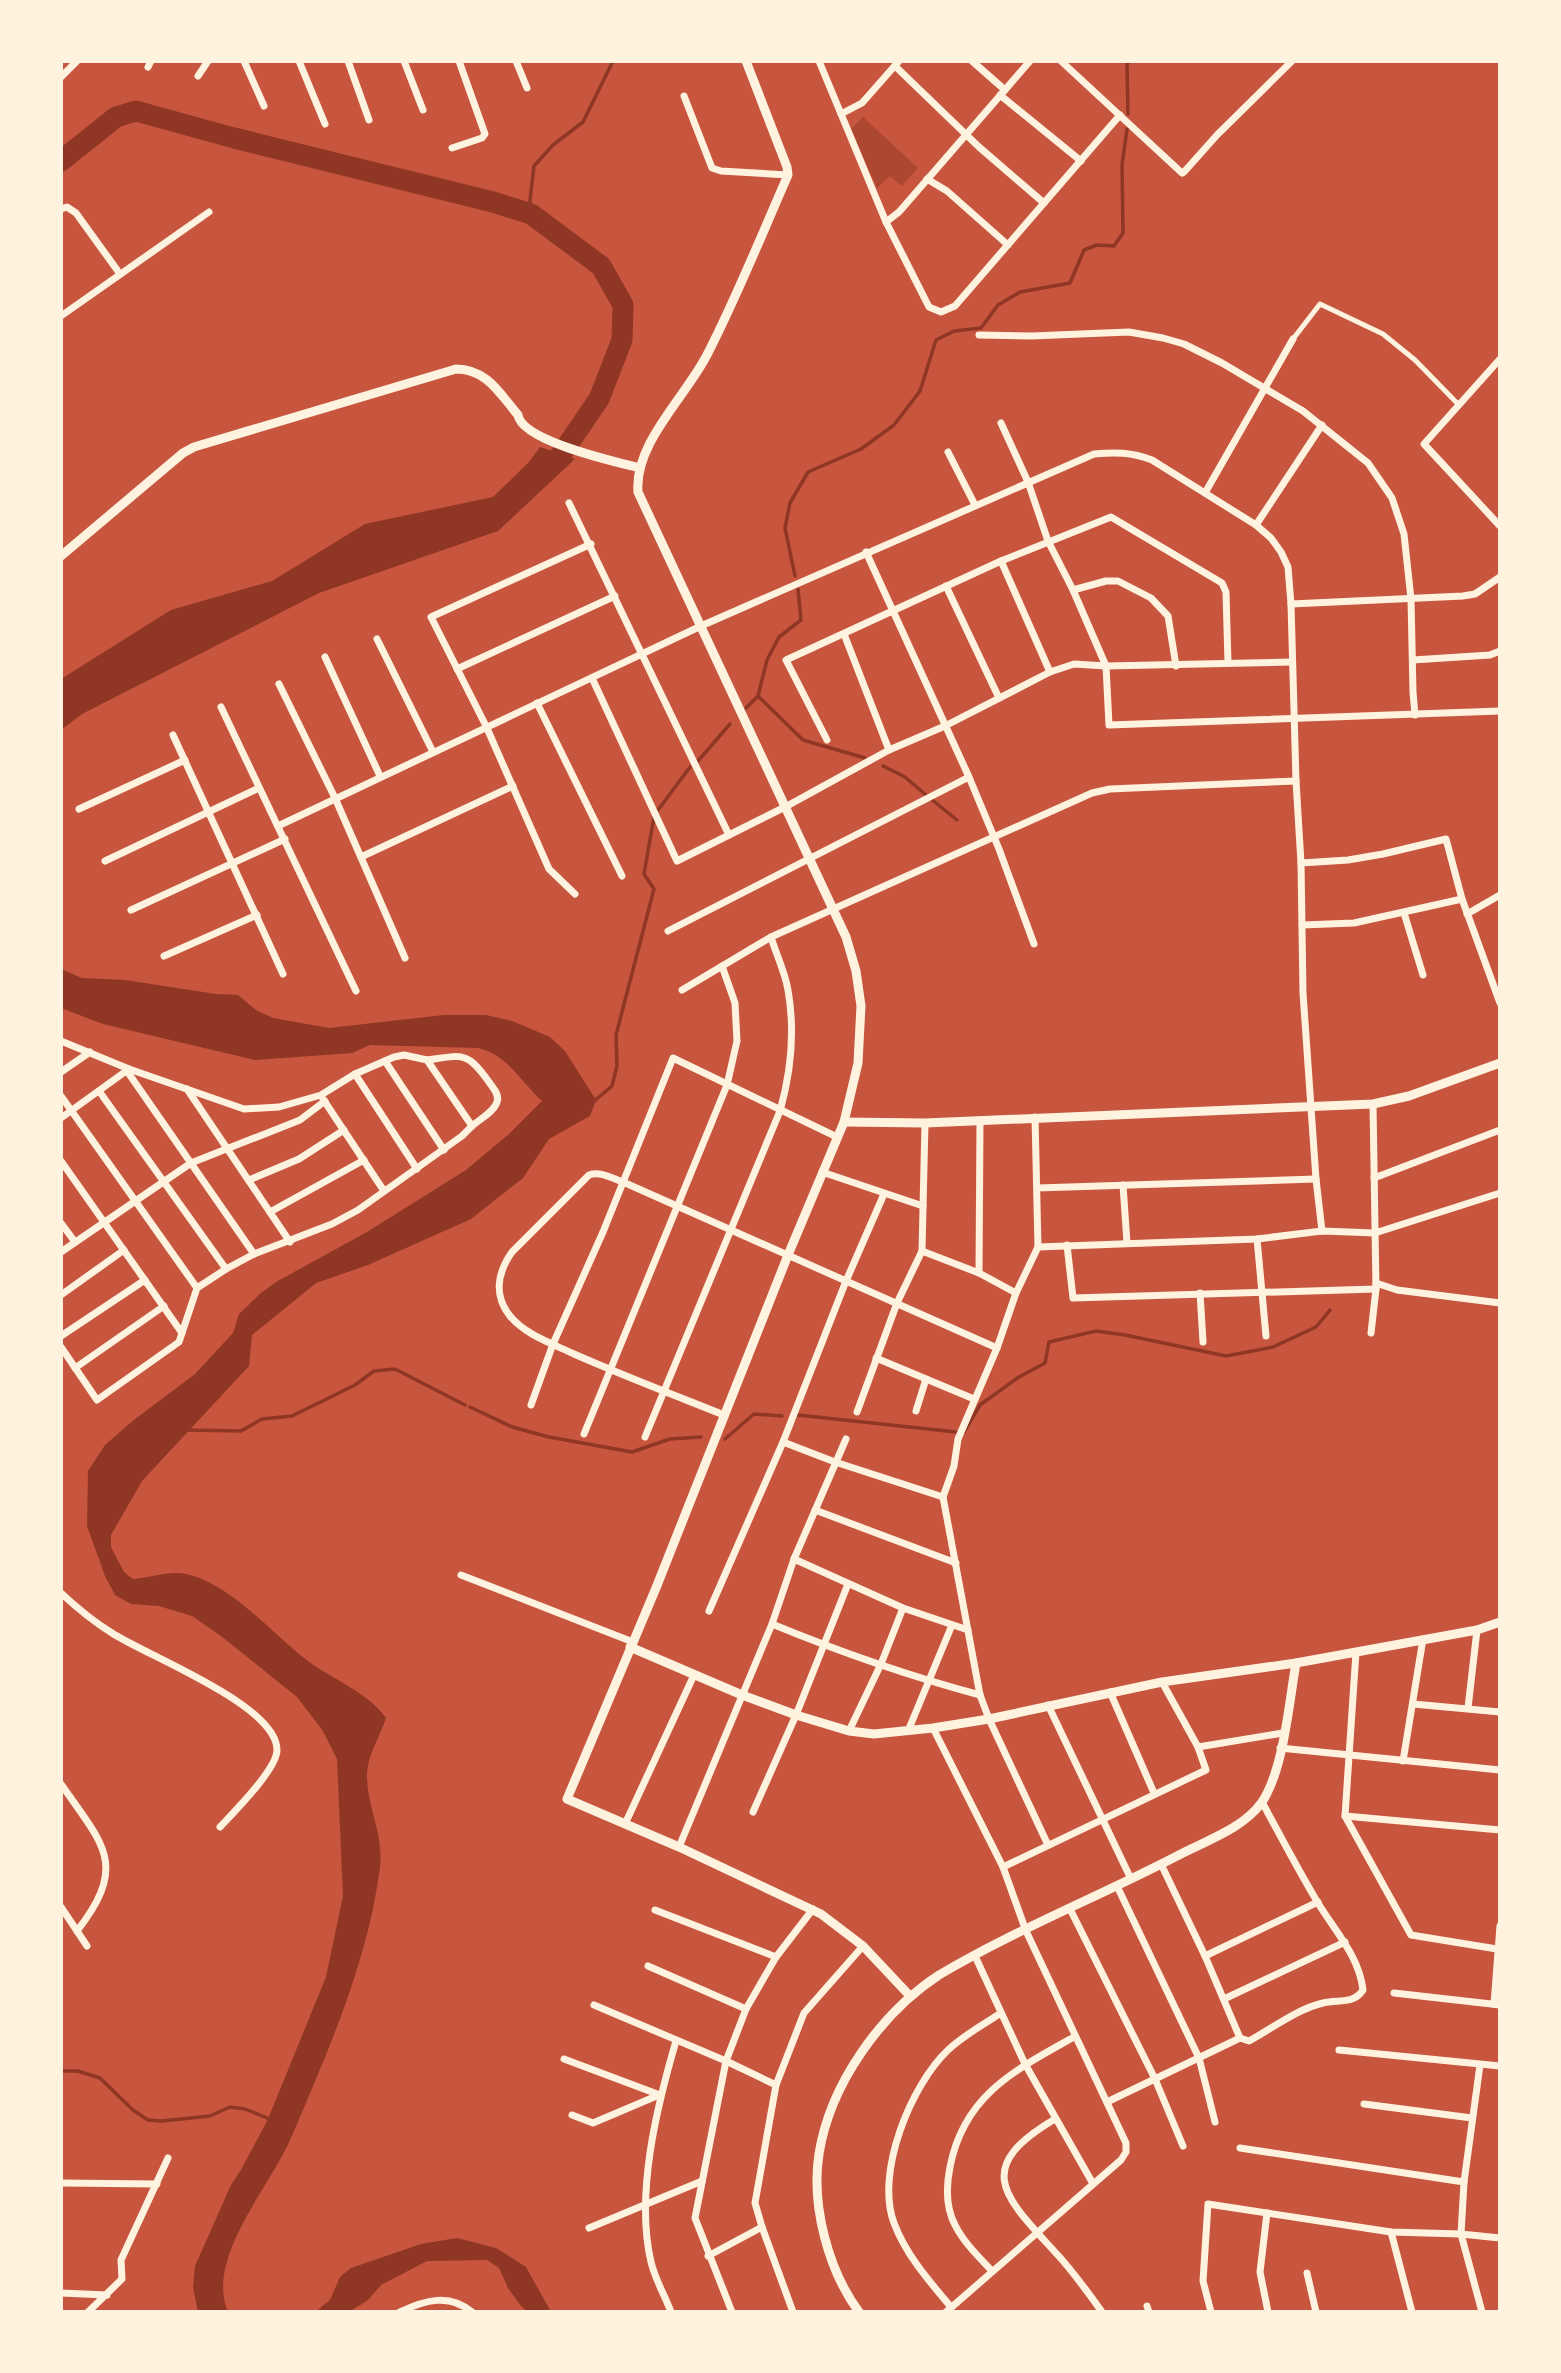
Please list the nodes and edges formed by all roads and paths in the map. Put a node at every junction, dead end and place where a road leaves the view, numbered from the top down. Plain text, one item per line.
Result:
1 (77, 61) edge
2 (208, 61) edge
3 (244, 61) edge
4 (299, 61) edge
5 (348, 61) edge
6 (404, 61) edge
7 (459, 61) edge
8 (516, 61) edge
9 (746, 61) edge
10 (819, 61) edge
11 (972, 61) edge
12 (1030, 61) edge
13 (1061, 61) edge
14 (1292, 61) edge
15 (897, 64) edge
16 (62, 75) edge
17 (198, 76) dead end
18 (527, 88) dead end
19 (1003, 92) junction
20 (684, 96) dead end
21 (264, 106) dead end
22 (423, 110) dead end
23 (841, 114) junction
24 (1120, 115) junction
25 (369, 120) dead end
26 (325, 124) dead end
27 (967, 134) junction
28 (452, 148) dead end
29 (1081, 160) junction
30 (788, 175) junction
31 (927, 179) junction
32 (1044, 203) junction
33 (61, 209) edge
34 (209, 212) dead end
35 (886, 222) junction
36 (1008, 245) junction
37 (120, 274) junction
38 (61, 316) edge
39 (979, 335) dead end
40 (1293, 339) joint
41 (1500, 359) edge
42 (1264, 388) junction
43 (1458, 404) junction
44 (1001, 424) dead end
45 (1322, 425) junction
46 (948, 452) dead end
47 (640, 468) junction
48 (1027, 482) junction
49 (1205, 494) junction
50 (569, 503) dead end
51 (975, 505) junction
52 (1256, 525) junction
53 (1500, 526) edge
54 (1048, 541) junction
55 (591, 544) junction
56 (866, 552) junction
57 (61, 556) edge
58 (1001, 561) junction
59 (1500, 577) edge
60 (946, 586) junction
61 (1073, 590) junction
62 (615, 596) junction
63 (1411, 599) junction
64 (1291, 604) junction
65 (892, 610) junction
66 (701, 626) junction
67 (844, 634) junction
68 (377, 639) dead end
69 (1500, 651) edge
70 (644, 653) junction
71 (324, 657) dead end
72 (1413, 660) junction
73 (1292, 662) junction
74 (1228, 663) junction
75 (1106, 666) junction
76 (1176, 666) junction
77 (457, 669) junction
78 (1050, 672) junction
79 (592, 678) junction
80 (279, 684) dead end
81 (999, 698) junction
82 (537, 703) junction
83 (221, 707) dead end
84 (1500, 711) edge
85 (1415, 715) junction
86 (1294, 720) junction
87 (486, 726) junction
88 (945, 726) junction
89 (173, 735) dead end
90 (827, 740) dead end
91 (889, 750) junction
92 (433, 752) junction
93 (185, 760) junction
94 (380, 776) junction
95 (969, 778) junction
96 (1296, 782) junction
97 (513, 786) junction
98 (259, 789) junction
99 (335, 798) junction
100 (786, 806) junction
101 (79, 808) dead end
102 (209, 812) junction
103 (278, 826) junction
104 (729, 835) junction
105 (994, 835) junction
106 (285, 839) junction
107 (361, 857) junction
108 (810, 857) junction
109 (106, 861) dead end
110 (1301, 863) junction
111 (233, 864) junction
112 (622, 876) dead end
113 (575, 894) dead end
114 (1500, 895) edge
115 (1462, 899) junction
116 (834, 907) junction
117 (131, 910) dead end
118 (1404, 913) junction
119 (1467, 914) junction
120 (257, 915) junction
121 (1302, 925) junction
122 (668, 932) dead end
123 (771, 937) junction
124 (1034, 944) dead end
125 (164, 956) dead end
126 (405, 958) dead end
127 (722, 966) junction
128 (283, 974) dead end
129 (1423, 975) dead end
130 (682, 990) dead end
131 (356, 991) dead end
132 (1500, 1003) edge
133 (61, 1041) edge
134 (90, 1052) junction
135 (427, 1060) junction
136 (385, 1061) junction
137 (1500, 1063) edge
138 (128, 1070) junction
139 (61, 1072) edge
140 (355, 1074) junction
141 (727, 1085) junction
142 (187, 1089) junction
143 (99, 1091) junction
144 (61, 1096) edge
145 (323, 1098) junction
146 (1373, 1104) junction
147 (1312, 1108) junction
148 (72, 1111) junction
149 (780, 1111) junction
150 (1035, 1117) junction
151 (61, 1118) edge
152 (980, 1120) junction
153 (844, 1122) junction
154 (925, 1123) junction
155 (472, 1126) junction
156 (344, 1130) junction
157 (1500, 1130) edge
158 (837, 1137) junction
159 (226, 1148) junction
160 (444, 1150) junction
161 (364, 1160) junction
162 (61, 1161) edge
163 (191, 1163) junction
164 (417, 1168) junction
165 (822, 1172) junction
166 (1374, 1178) junction
167 (1316, 1179) junction
168 (163, 1180) junction
169 (249, 1180) junction
170 (623, 1182) junction
171 (1123, 1185) junction
172 (1037, 1188) junction
173 (384, 1191) junction
174 (884, 1194) junction
175 (1500, 1194) edge
176 (135, 1200) junction
177 (677, 1206) junction
178 (923, 1206) junction
179 (270, 1212) junction
180 (104, 1222) junction
181 (61, 1223) edge
182 (730, 1229) junction
183 (1322, 1231) junction
184 (1375, 1233) junction
185 (1256, 1239) junction
186 (290, 1241) junction
187 (75, 1242) junction
188 (1127, 1243) junction
189 (1067, 1245) junction
190 (1038, 1247) junction
191 (124, 1251) junction
192 (922, 1251) junction
193 (61, 1252) edge
194 (254, 1254) junction
195 (788, 1255) junction
196 (226, 1269) junction
197 (979, 1273) junction
198 (145, 1280) junction
199 (846, 1281) junction
200 (1376, 1286) junction
201 (197, 1288) junction
202 (1260, 1291) junction
203 (1016, 1293) junction
204 (1200, 1293) junction
205 (61, 1295) edge
206 (1500, 1303) edge
207 (897, 1304) junction
208 (164, 1306) junction
209 (182, 1333) junction
210 (1371, 1333) dead end
211 (61, 1336) edge
212 (1266, 1336) dead end
213 (1202, 1342) dead end
214 (553, 1345) junction
215 (61, 1347) edge
216 (997, 1348) junction
217 (876, 1358) junction
218 (75, 1368) junction
219 (609, 1369) junction
220 (926, 1379) junction
221 (662, 1390) junction
222 (974, 1399) junction
223 (531, 1405) dead end
224 (916, 1411) dead end
225 (857, 1412) dead end
226 (724, 1415) junction
227 (584, 1434) dead end
228 (645, 1437) dead end
229 (846, 1439) dead end
230 (783, 1442) junction
231 (835, 1462) junction
232 (943, 1497) junction
233 (815, 1510) junction
234 (794, 1559) junction
235 (956, 1563) junction
236 (461, 1575) dead end
237 (848, 1584) junction
238 (61, 1593) edge
239 (903, 1608) junction
240 (709, 1611) dead end
241 (1500, 1622) edge
242 (772, 1624) junction
243 (952, 1625) junction
244 (968, 1630) junction
245 (1478, 1630) junction
246 (1423, 1639) junction
247 (632, 1644) junction
248 (823, 1646) junction
249 (1356, 1652) junction
250 (1296, 1663) junction
251 (881, 1664) junction
252 (694, 1675) junction
253 (928, 1681) junction
254 (1162, 1682) junction
255 (1111, 1692) junction
256 (742, 1695) junction
257 (980, 1695) junction
258 (1413, 1704) junction
259 (1048, 1705) junction
260 (1468, 1708) junction
261 (1500, 1712) edge
262 (796, 1715) junction
263 (989, 1719) junction
264 (933, 1728) junction
265 (849, 1731) junction
266 (908, 1731) junction
267 (1283, 1733) junction
268 (1198, 1747) junction
269 (1280, 1748) junction
270 (1349, 1754) junction
271 (1403, 1761) junction
272 (1500, 1770) edge
273 (61, 1784) edge
274 (1154, 1793) junction
275 (1262, 1802) junction
276 (753, 1812) dead end
277 (1345, 1816) junction
278 (1104, 1818) junction
279 (625, 1824) junction
280 (220, 1827) dead end
281 (1500, 1830) edge
282 (1048, 1845) junction
283 (679, 1847) junction
284 (1161, 1864) junction
285 (1003, 1867) junction
286 (1131, 1879) junction
287 (1117, 1886) junction
288 (1318, 1902) junction
289 (61, 1907) edge
290 (813, 1909) junction
291 (1070, 1909) junction
292 (654, 1910) dead end
293 (1500, 1926) edge
294 (77, 1931) junction
295 (1026, 1931) junction
296 (1345, 1942) junction
297 (87, 1945) dead end
298 (863, 1946) junction
299 (1497, 1949) junction
300 (975, 1956) junction
301 (1205, 1956) junction
302 (776, 1957) junction
303 (648, 1966) dead end
304 (1394, 1993) dead end
305 (910, 1996) junction
306 (1224, 1999) junction
307 (1497, 2005) edge
308 (594, 2006) dead end
309 (746, 2009) junction
310 (1001, 2013) junction
311 (1074, 2037) junction
312 (1240, 2038) junction
313 (676, 2041) junction
314 (1339, 2050) dead end
315 (1199, 2058) junction
316 (564, 2059) dead end
317 (726, 2061) junction
318 (1025, 2064) junction
319 (1479, 2065) junction
320 (1500, 2066) edge
321 (1155, 2080) junction
322 (776, 2085) junction
323 (660, 2095) junction
324 (1107, 2102) junction
325 (1363, 2104) dead end
326 (572, 2115) dead end
327 (1472, 2118) junction
328 (1055, 2119) junction
329 (1215, 2122) dead end
330 (1184, 2147) dead end
331 (1240, 2148) dead end
332 (168, 2158) dead end
333 (702, 2181) junction
334 (1092, 2182) junction
335 (1464, 2182) junction
336 (61, 2183) edge
337 (157, 2184) junction
338 (644, 2205) junction
339 (1267, 2213) junction
340 (762, 2227) junction
341 (589, 2228) dead end
342 (1037, 2232) junction
343 (1391, 2232) junction
344 (1461, 2234) junction
345 (1500, 2238) edge
346 (708, 2256) junction
347 (992, 2271) junction
348 (1307, 2273) dead end
349 (61, 2293) edge
350 (107, 2295) junction
351 (948, 2310) edge
352 (88, 2312) edge
353 (400, 2312) edge
354 (472, 2312) edge
355 (671, 2312) edge
356 (732, 2312) edge
357 (793, 2312) edge
358 (859, 2312) edge
359 (1102, 2312) edge
360 (1211, 2312) edge
361 (1268, 2312) edge
362 (1316, 2312) edge
363 (1412, 2312) edge
364 (1482, 2312) edge

1 - 16 street
2 - 17 street
3 - 21 street
4 - 26 street
5 - 25 street
6 - 22 street
7 - 28 street
8 - 18 street
9 - 30 street
10 - 23 street
11 - 19 street
12 - 19 street
13 - 24 street
14 - 24 street
15 - 23 street
15 - 27 street
19 - 27 street
19 - 29 street
20 - 30 street
23 - 35 street
24 - 29 street
27 - 31 street
27 - 32 street
29 - 32 street
30 - 47 street
31 - 35 street
31 - 36 street
32 - 36 street
33 - 37 street
34 - 37 street
35 - 36 street
37 - 38 street
39 - 42 street
40 - 42 street
40 - 43 street
41 - 43 street
42 - 45 street
42 - 49 street
43 - 53 street
44 - 48 street
45 - 52 street
45 - 63 street
46 - 51 street
47 - 57 street
47 - 66 street
48 - 49 street
48 - 51 street
48 - 54 street
49 - 52 street
50 - 55 street
51 - 56 street
52 - 64 street
54 - 58 street
54 - 61 street
54 - 74 street
55 - 62 street
55 - 77 street
56 - 65 street
56 - 66 street
58 - 60 street
58 - 78 street
59 - 63 street
60 - 65 street
60 - 81 street
61 - 75 street
61 - 76 street
62 - 70 street
62 - 77 street
63 - 64 street
63 - 72 street
64 - 73 street
65 - 67 street
65 - 88 street
66 - 70 street
66 - 100 street
67 - 90 street
67 - 91 street
68 - 92 street
69 - 72 street
70 - 79 street
70 - 104 street
71 - 94 street
72 - 85 street
73 - 74 street
73 - 86 street
74 - 76 street
75 - 76 street
75 - 78 street
75 - 86 street
77 - 87 street
78 - 81 street
79 - 82 street
79 - 104 street
80 - 99 street
81 - 88 street
82 - 87 street
82 - 112 street
83 - 98 street
84 - 85 street
85 - 86 street
86 - 96 street
87 - 92 street
87 - 97 street
88 - 91 street
88 - 95 street
89 - 93 street
91 - 100 street
92 - 94 street
93 - 101 street
93 - 102 street
94 - 99 street
95 - 105 street
95 - 108 street
96 - 105 street
96 - 110 street
97 - 107 street
97 - 113 street
98 - 102 street
98 - 103 street
99 - 103 street
99 - 107 street
100 - 104 street
100 - 108 street
102 - 109 street
102 - 111 street
103 - 106 street
105 - 116 street
105 - 124 street
106 - 111 street
106 - 131 street
107 - 126 street
108 - 116 street
108 - 122 street
110 - 115 street
110 - 121 street
111 - 117 street
111 - 120 street
114 - 119 street
115 - 118 street
115 - 119 street
116 - 123 street
116 - 153 street
118 - 121 street
118 - 129 street
119 - 132 street
120 - 125 street
120 - 128 street
121 - 147 street
123 - 127 street
123 - 149 street
127 - 130 street
127 - 141 street
133 - 134 street
134 - 138 street
134 - 139 street
135 - 136 street
135 - 155 street
135 - 155 street
136 - 140 street
136 - 160 street
137 - 146 street
138 - 142 street
138 - 143 street
138 - 163 street
140 - 145 street
140 - 164 street
141 - 149 street
141 - 170 street
141 - 177 street
142 - 145 street
142 - 159 street
143 - 148 street
143 - 168 street
144 - 148 street
145 - 156 street
145 - 159 street
146 - 147 street
146 - 166 street
147 - 150 street
147 - 167 street
148 - 151 street
148 - 176 street
149 - 158 street
149 - 182 street
150 - 152 street
150 - 172 street
152 - 154 street
152 - 197 street
153 - 154 street
153 - 158 street
154 - 178 street
155 - 160 street
156 - 161 street
156 - 169 street
157 - 166 street
158 - 165 street
159 - 163 street
159 - 169 street
160 - 164 street
161 - 173 street
161 - 179 street
162 - 180 street
163 - 168 street
163 - 194 street
164 - 173 street
165 - 174 street
165 - 195 street
166 - 184 street
167 - 171 street
167 - 183 street
168 - 176 street
168 - 196 street
169 - 179 street
170 - 177 street
170 - 214 street
170 - 214 street
171 - 172 street
171 - 188 street
172 - 190 street
173 - 186 street
174 - 178 street
174 - 199 street
175 - 184 street
176 - 180 street
176 - 201 street
177 - 182 street
177 - 219 street
178 - 192 street
179 - 186 street
180 - 187 street
180 - 191 street
181 - 187 street
182 - 195 street
182 - 221 street
183 - 184 street
183 - 185 street
184 - 200 street
185 - 188 street
185 - 202 street
186 - 194 street
187 - 193 street
188 - 189 street
189 - 190 street
189 - 204 street
190 - 203 street
191 - 198 street
191 - 205 street
192 - 197 street
192 - 207 street
194 - 196 street
195 - 199 street
195 - 226 street
196 - 201 street
197 - 203 street
198 - 208 street
198 - 211 street
199 - 207 street
199 - 230 street
200 - 202 street
200 - 206 street
200 - 210 street
201 - 209 street
202 - 204 street
202 - 212 street
203 - 216 street
204 - 213 street
207 - 216 street
207 - 217 street
208 - 209 street
208 - 218 street
209 - 218 street
214 - 219 street
214 - 223 street
215 - 218 street
216 - 222 street
217 - 220 street
217 - 225 street
219 - 221 street
219 - 227 street
220 - 222 street
220 - 224 street
221 - 226 street
221 - 228 street
222 - 232 street
226 - 247 street
229 - 231 street
230 - 231 street
230 - 240 street
231 - 232 street
231 - 233 street
232 - 235 street
233 - 234 street
233 - 235 street
234 - 237 street
234 - 242 street
235 - 244 street
236 - 247 street
237 - 239 street
237 - 248 street
238 - 280 street
239 - 243 street
239 - 251 street
241 - 245 street
242 - 248 street
242 - 256 street
243 - 244 street
243 - 253 street
244 - 257 street
245 - 246 street
245 - 260 street
246 - 249 street
246 - 258 street
247 - 252 street
247 - 279 street
248 - 251 street
248 - 262 street
249 - 250 street
249 - 270 street
250 - 254 street
250 - 267 street
251 - 253 street
251 - 265 street
252 - 256 street
252 - 279 street
253 - 257 street
253 - 266 street
254 - 255 street
254 - 268 street
255 - 259 street
255 - 274 street
256 - 262 street
256 - 283 street
257 - 263 street
258 - 260 street
258 - 271 street
259 - 263 street
259 - 278 street
260 - 261 street
262 - 265 street
262 - 276 street
263 - 264 street
263 - 282 street
264 - 266 street
264 - 285 street
265 - 266 street
267 - 268 street
267 - 269 street
268 - 274 street
269 - 270 street
269 - 275 street
270 - 271 street
270 - 277 street
271 - 272 street
273 - 294 street
274 - 278 street
275 - 284 street
275 - 288 street
277 - 281 street
277 - 299 street
278 - 282 street
278 - 286 street
279 - 283 street
282 - 285 street
283 - 290 street
284 - 286 street
284 - 301 street
285 - 295 street
286 - 287 street
287 - 291 street
287 - 315 street
288 - 296 street
288 - 301 street
289 - 294 street
290 - 298 street
290 - 302 street
291 - 295 street
291 - 321 street
292 - 302 street
293 - 299 street
294 - 297 street
295 - 300 street
295 - 311 street
296 - 306 street
296 - 312 street
298 - 305 street
298 - 322 street
299 - 307 street
300 - 305 street
300 - 310 street
301 - 306 street
302 - 309 street
303 - 309 street
304 - 307 street
305 - 358 street
306 - 312 street
308 - 313 street
309 - 317 street
310 - 318 street
310 - 351 street
311 - 318 street
311 - 324 street
312 - 315 street
313 - 317 street
313 - 323 street
314 - 319 street
315 - 321 street
315 - 329 street
316 - 323 street
317 - 322 street
317 - 333 street
318 - 328 street
318 - 347 street
319 - 320 street
319 - 327 street
321 - 324 street
321 - 330 street
322 - 340 street
323 - 326 street
323 - 338 street
324 - 334 street
325 - 327 street
327 - 335 street
328 - 334 street
328 - 342 street
331 - 335 street
332 - 337 street
333 - 338 street
333 - 346 street
334 - 342 street
335 - 344 street
336 - 337 street
337 - 350 street
338 - 341 street
338 - 355 street
339 - 343 street
339 - 360 street
339 - 361 street
340 - 346 street
340 - 357 street
342 - 347 street
342 - 359 street
343 - 344 street
343 - 363 street
344 - 345 street
344 - 364 street
346 - 356 street
347 - 351 street
348 - 362 street
349 - 350 street
350 - 352 street
353 - 354 street

